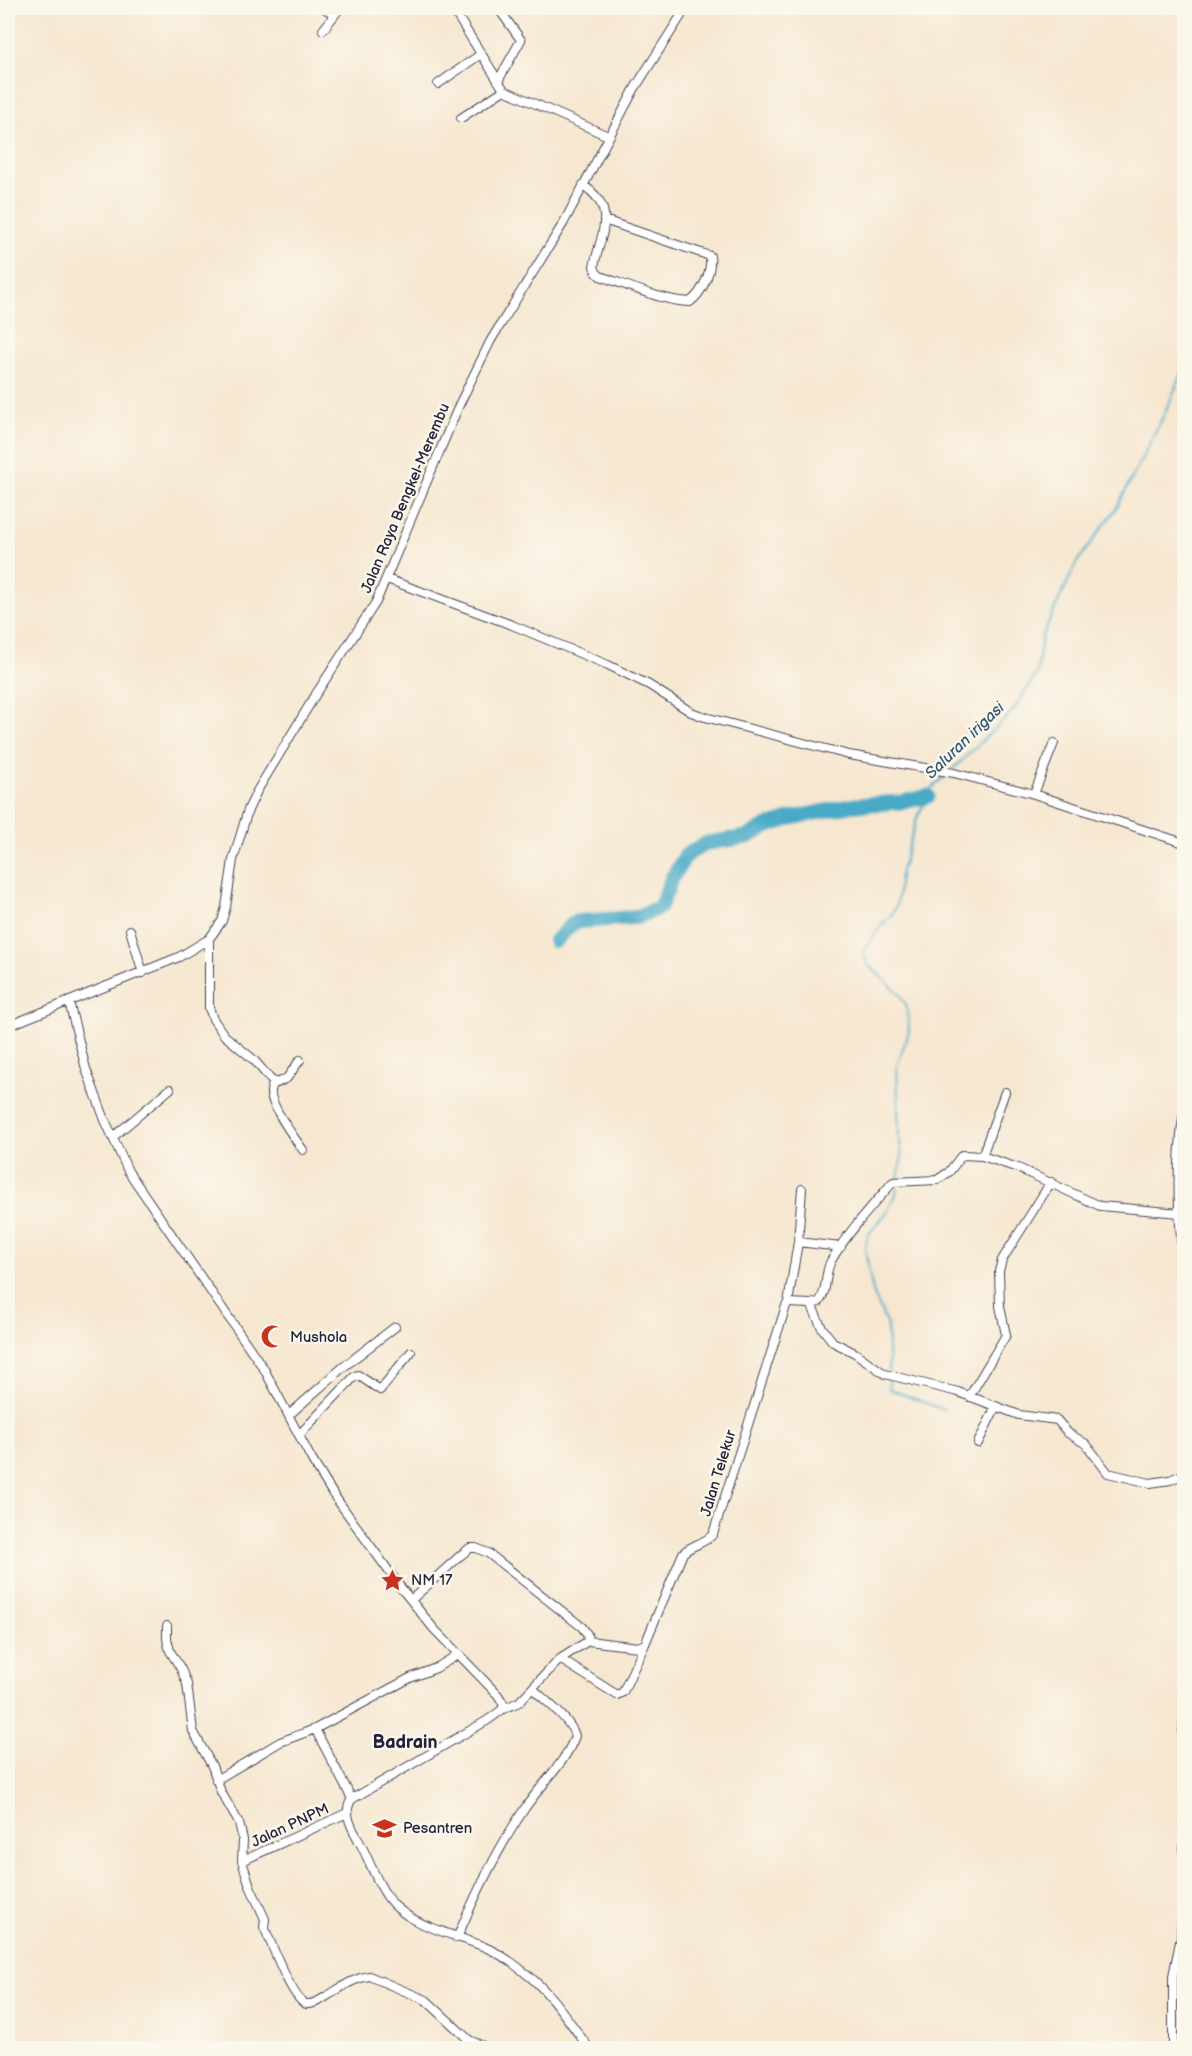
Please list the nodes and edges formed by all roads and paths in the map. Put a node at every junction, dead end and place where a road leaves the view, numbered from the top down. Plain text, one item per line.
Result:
1 (324, 8) edge
2 (465, 8) edge
3 (498, 8) edge
4 (686, 8) edge
5 (337, 11) edge
6 (323, 30) dead end
7 (482, 54) junction
8 (498, 81) junction
9 (438, 84) dead end
10 (504, 90) junction
11 (461, 118) dead end
12 (608, 136) junction
13 (583, 185) junction
14 (604, 220) junction
15 (387, 579) junction
16 (1054, 743) dead end
17 (1034, 794) junction
18 (1185, 843) edge
19 (130, 930) dead end
20 (209, 939) junction
21 (143, 972) junction
22 (69, 1002) junction
23 (8, 1026) edge
24 (300, 1060) dead end
25 (274, 1082) junction
26 (170, 1089) dead end
27 (1005, 1092) dead end
28 (1185, 1111) edge
29 (113, 1137) junction
30 (303, 1150) dead end
31 (982, 1156) junction
32 (1051, 1182) junction
33 (802, 1189) dead end
34 (1180, 1213) junction
35 (798, 1242) junction
36 (841, 1247) junction
37 (1185, 1264) edge
38 (788, 1304) junction
39 (811, 1304) junction
40 (395, 1327) dead end
41 (411, 1352) dead end
42 (969, 1397) junction
43 (996, 1406) junction
44 (289, 1415) junction
45 (299, 1435) junction
46 (978, 1443) dead end
47 (1185, 1474) edge
48 (411, 1600) junction
49 (167, 1626) dead end
50 (588, 1641) junction
51 (645, 1644) junction
52 (459, 1654) junction
53 (560, 1659) junction
54 (533, 1689) junction
55 (503, 1709) junction
56 (1185, 1718) edge
57 (315, 1729) junction
58 (1185, 1778) edge
59 (216, 1780) junction
60 (352, 1799) junction
61 (347, 1813) junction
62 (1185, 1826) edge
63 (242, 1861) junction
64 (1185, 1864) edge
65 (1185, 1880) edge
66 (457, 1938) junction
67 (488, 2049) edge
68 (589, 2049) edge
69 (1173, 2049) edge

1 - 5 street
2 - 7 street
3 - 8 street
4 - 12 street, Jalan Raya Bengkel-Merembu
5 - 6 street
7 - 8 street
7 - 9 street
8 - 10 street
10 - 11 street
10 - 12 street
12 - 13 street, Jalan Raya Bengkel-Merembu
13 - 14 street
13 - 15 street, Jalan Raya Bengkel-Merembu
14 - 14 street
15 - 17 street
15 - 20 street, Jalan Raya Bengkel-Merembu
16 - 17 street
17 - 18 street
19 - 21 street
20 - 21 street, Jalan Raya Bengkel-Merembu
20 - 25 street
21 - 22 street, Jalan Raya Bengkel-Merembu
22 - 23 street, Jalan Raya Bengkel-Merembu
22 - 29 street
24 - 25 street
25 - 30 street
26 - 29 street
27 - 31 street
28 - 34 street
29 - 44 street
31 - 32 street
31 - 36 street
32 - 34 street
32 - 42 street
33 - 35 street, Jalan Telekur
34 - 37 street
35 - 36 street
35 - 38 street, Jalan Telekur
36 - 39 street
38 - 39 street
38 - 51 street, Jalan Telekur
39 - 42 street
40 - 44 street
41 - 45 street
42 - 43 street
43 - 46 street
43 - 47 street
44 - 45 street
45 - 48 street
48 - 50 street
48 - 52 street
49 - 59 street
50 - 51 street
50 - 53 street
51 - 53 street, Jalan Telekur
52 - 55 street
52 - 57 street
53 - 54 street
54 - 55 street
54 - 66 street
55 - 60 street
56 - 58 street
57 - 59 street
57 - 60 street
59 - 63 street
60 - 61 street
61 - 63 street, Jalan PNPM
61 - 66 street
62 - 64 street
63 - 67 street, Jalan PNPM
65 - 69 street
66 - 68 street

